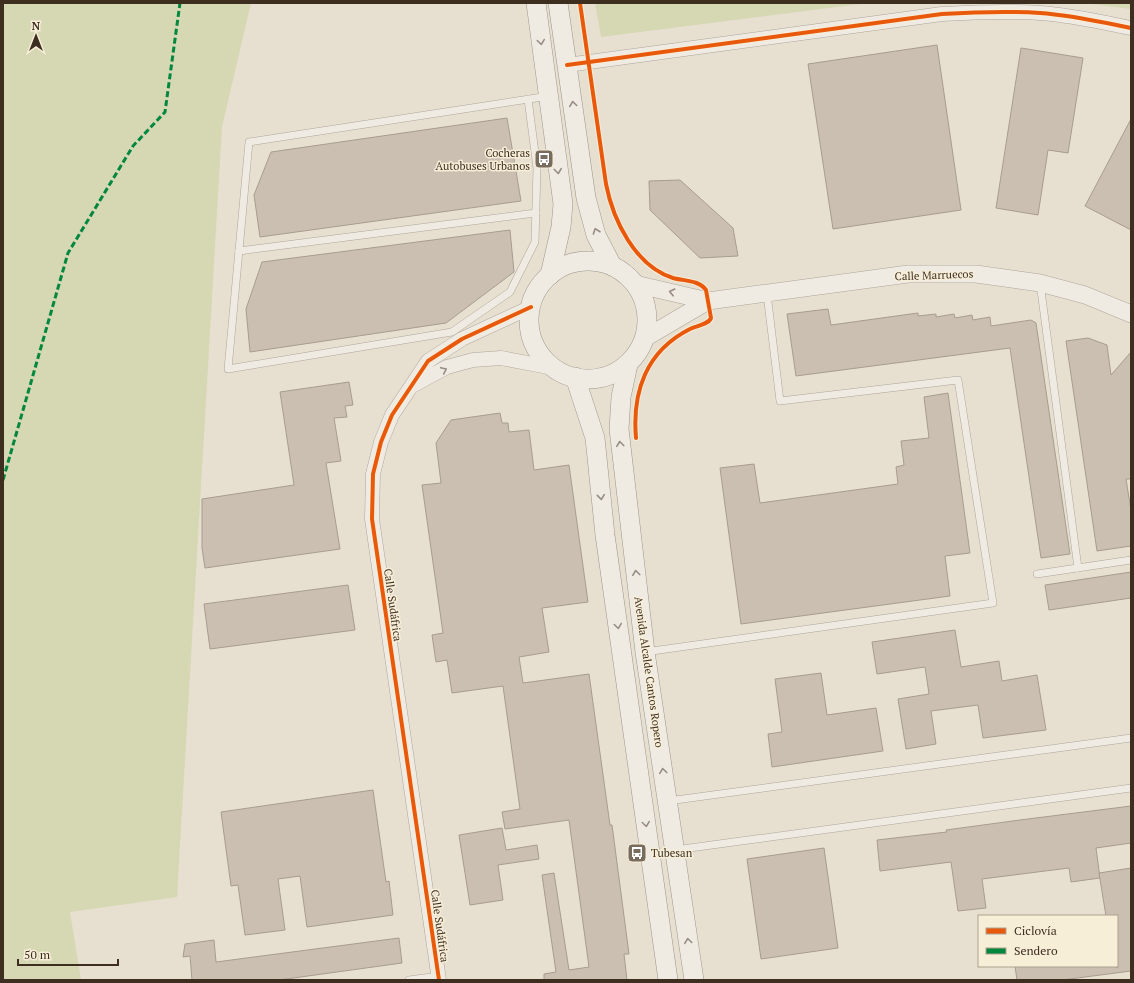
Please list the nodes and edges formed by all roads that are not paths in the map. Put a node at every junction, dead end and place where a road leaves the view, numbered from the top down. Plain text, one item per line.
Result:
1 (536, 3) edge
2 (558, 3) edge
3 (1131, 28) edge
4 (567, 65) junction
5 (549, 96) junction
6 (528, 99) junction
7 (536, 213) junction
8 (239, 251) junction
9 (612, 266) junction
10 (550, 275) junction
11 (1040, 282) junction
12 (635, 284) junction
13 (767, 293) junction
14 (708, 301) junction
15 (531, 306) junction
16 (1131, 314) edge
17 (645, 338) junction
18 (628, 364) junction
19 (554, 368) junction
20 (575, 378) junction
21 (410, 388) junction
22 (1131, 560) edge
23 (1078, 568) junction
24 (1037, 574) dead end
25 (645, 652) junction
26 (1131, 738) edge
27 (1131, 788) edge
28 (667, 801) junction
29 (675, 850) junction
30 (439, 978) edge
31 (409, 980) edge
32 (668, 980) edge
33 (694, 980) edge

1 -> 5 main road
2 - 4 main road
3 - 4 street
9 -> 4 main road
5 - 6 lane
5 -> 10 main road
6 - 7 lane
6 - 8 lane
7 - 8 lane
7 - 8 lane
9 - 10 main road
9 - 12 main road
10 - 15 main road
11 - 13 street, Calle Marruecos
11 - 16 street, Calle Marruecos
11 - 23 lane
14 -> 12 street, Calle Marruecos
12 - 17 main road
13 - 14 street, Calle Marruecos
13 - 25 lane
14 - 17 street, Calle Marruecos
15 - 19 main road
15 - 21 street, Calle Sudáfrica
17 - 18 main road
18 - 20 main road
25 -> 18 main road, Avenida Alcalde Cantos Ropero
19 - 20 main road
21 -> 19 street, Calle Sudáfrica
20 -> 32 main road
21 - 30 street, Calle Sudáfrica
22 - 23 lane
23 - 24 lane
28 -> 25 main road, Avenida Alcalde Cantos Ropero
26 - 28 lane
27 - 29 lane
28 - 29 main road, Avenida Alcalde Cantos Ropero
33 -> 29 main road, Avenida Alcalde Cantos Ropero
30 - 31 lane

